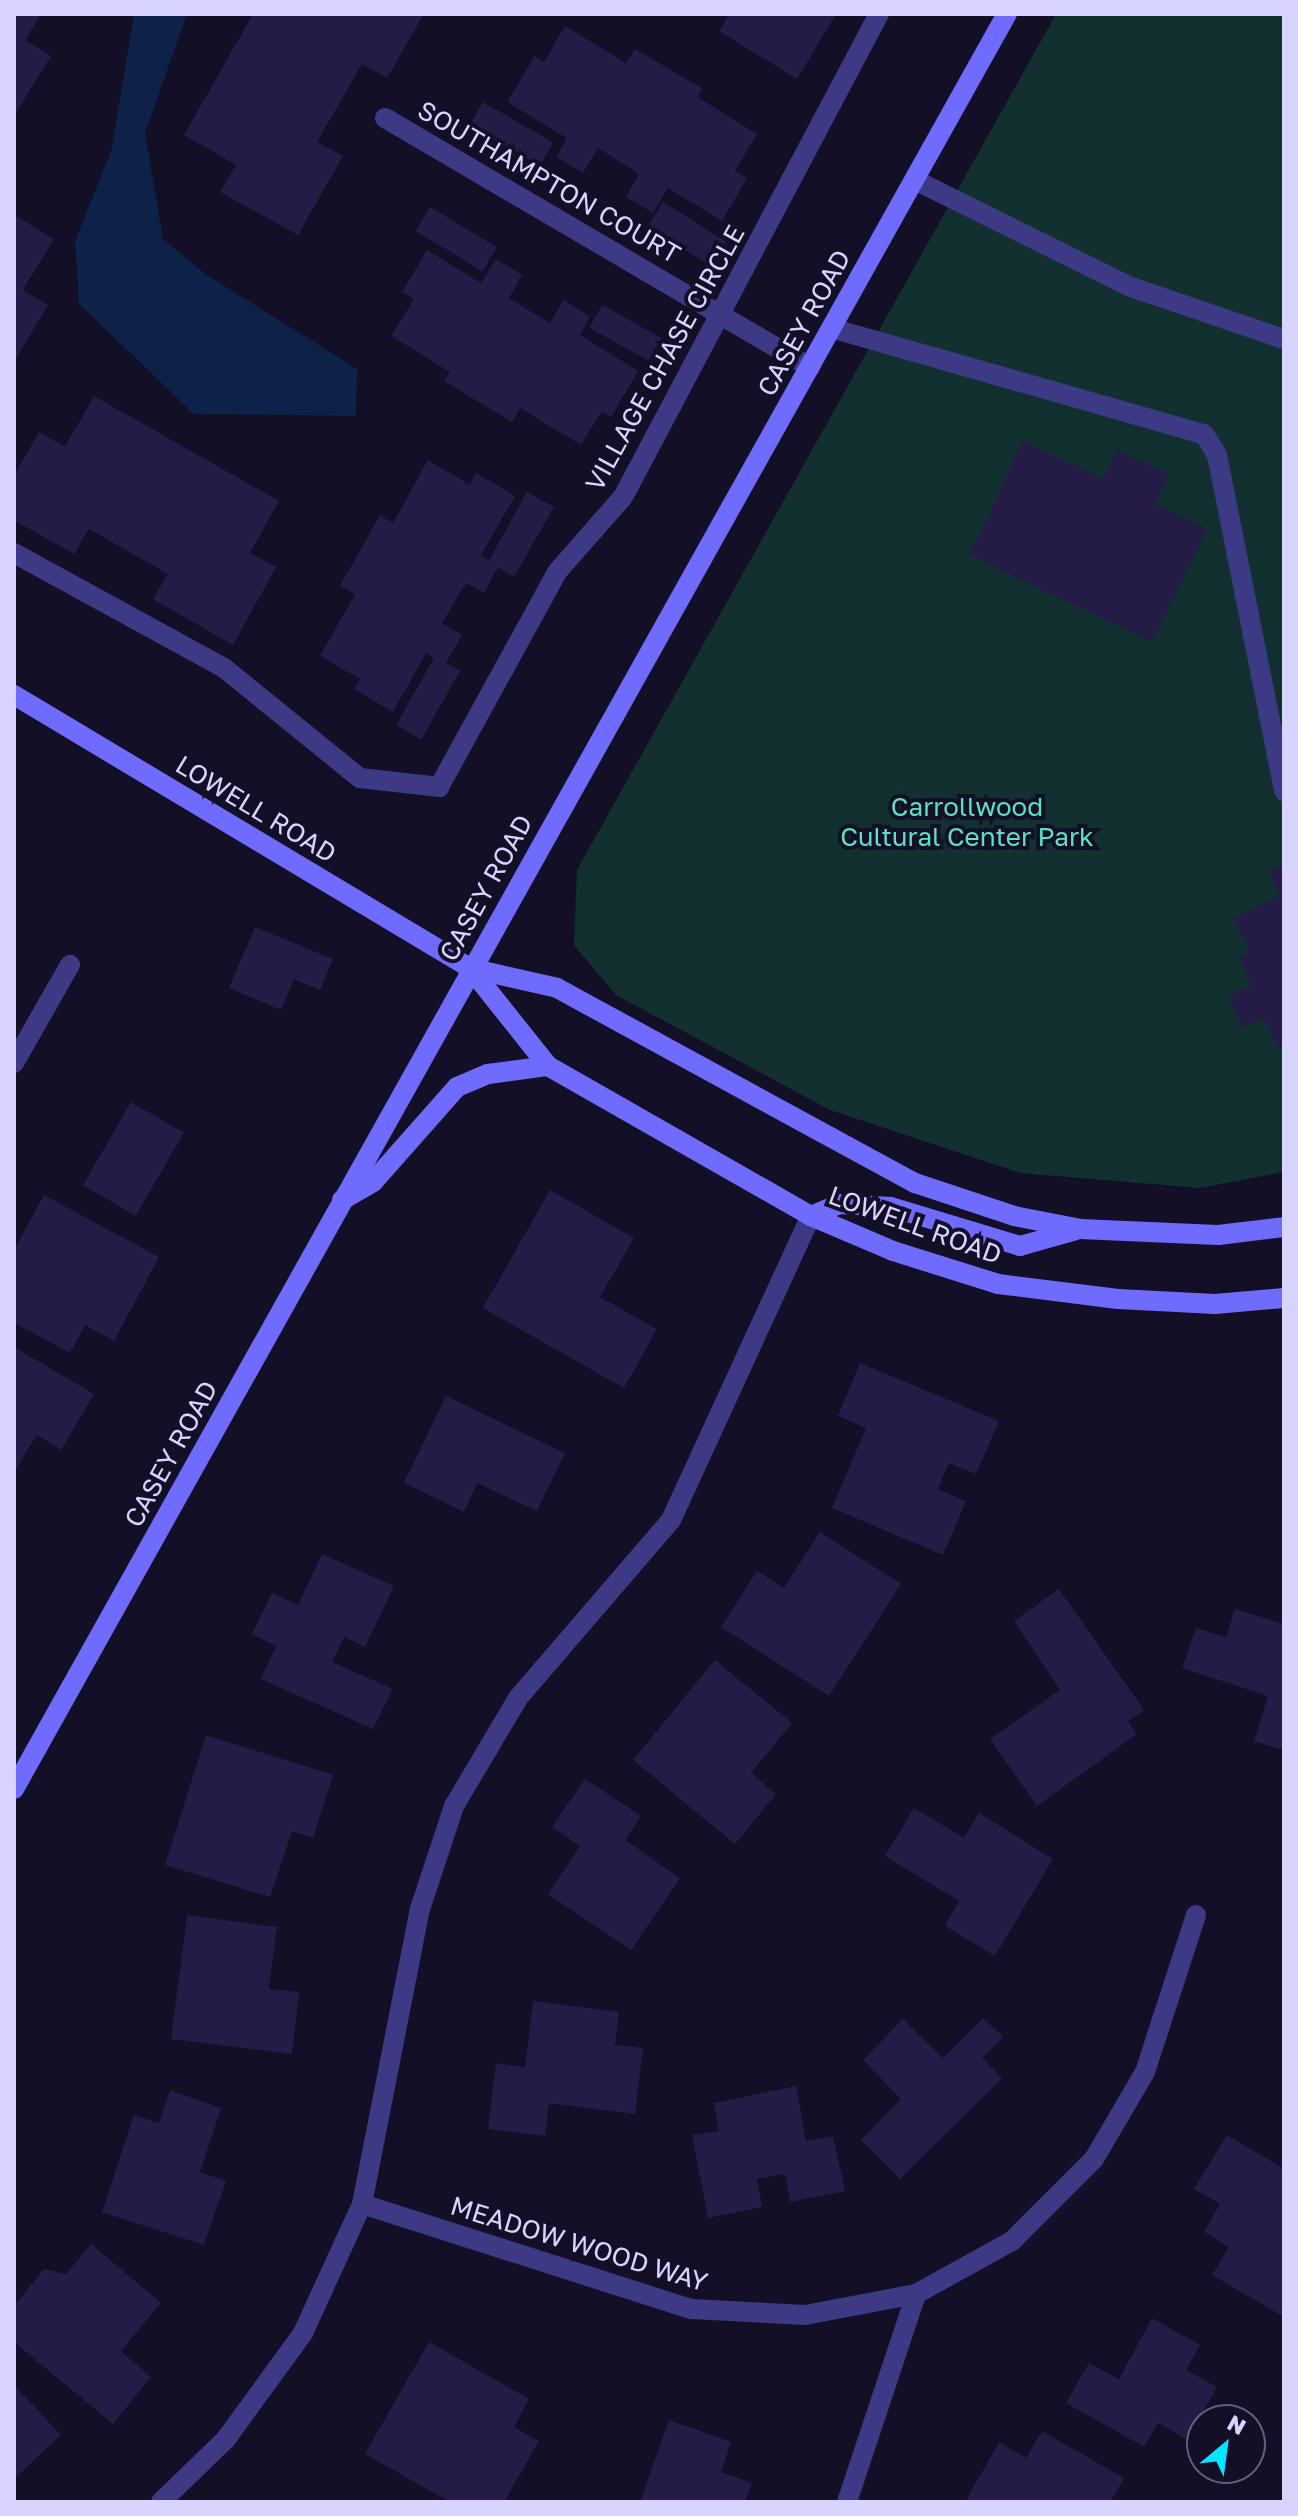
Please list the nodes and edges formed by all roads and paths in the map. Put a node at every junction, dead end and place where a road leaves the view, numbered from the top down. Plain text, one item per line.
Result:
1 (879, 14) edge
2 (1007, 14) edge
3 (385, 118) dead end
4 (915, 180) junction
5 (722, 311) junction
6 (831, 328) junction
7 (1284, 339) edge
8 (810, 367) junction
9 (14, 553) edge
10 (14, 695) edge
11 (1284, 791) edge
12 (70, 965) dead end
13 (470, 968) junction
14 (14, 1063) edge
15 (548, 1066) junction
16 (342, 1200) junction
17 (811, 1216) junction
18 (1284, 1227) edge
19 (1080, 1229) junction
20 (1284, 1298) edge
21 (17, 1775) edge
22 (1196, 1915) dead end
23 (362, 2204) junction
24 (916, 2294) junction
25 (161, 2502) edge
26 (847, 2502) edge

1 - 5 street, VILLAGE CHASE CIRCLE
2 - 4 street, CASEY ROAD
3 - 5 street, SOUTHAMPTON COURT
4 - 6 street, CASEY ROAD
4 - 7 street
5 - 8 street, SOUTHAMPTON COURT
5 - 9 street, VILLAGE CHASE CIRCLE
6 - 8 street, CASEY ROAD
6 - 11 street
8 - 13 street, CASEY ROAD
10 - 13 street, LOWELL ROAD
12 - 14 street
13 - 15 street, LOWELL ROAD
13 - 16 street, CASEY ROAD
13 - 19 street, LOWELL ROAD
15 - 16 street
15 - 17 street, LOWELL ROAD
16 - 21 street, CASEY ROAD
17 - 19 street
17 - 20 street, LOWELL ROAD
17 - 23 street
18 - 19 street, LOWELL ROAD
22 - 24 street, MEADOW WOOD WAY
23 - 24 street, MEADOW WOOD WAY
23 - 25 street
24 - 26 street

